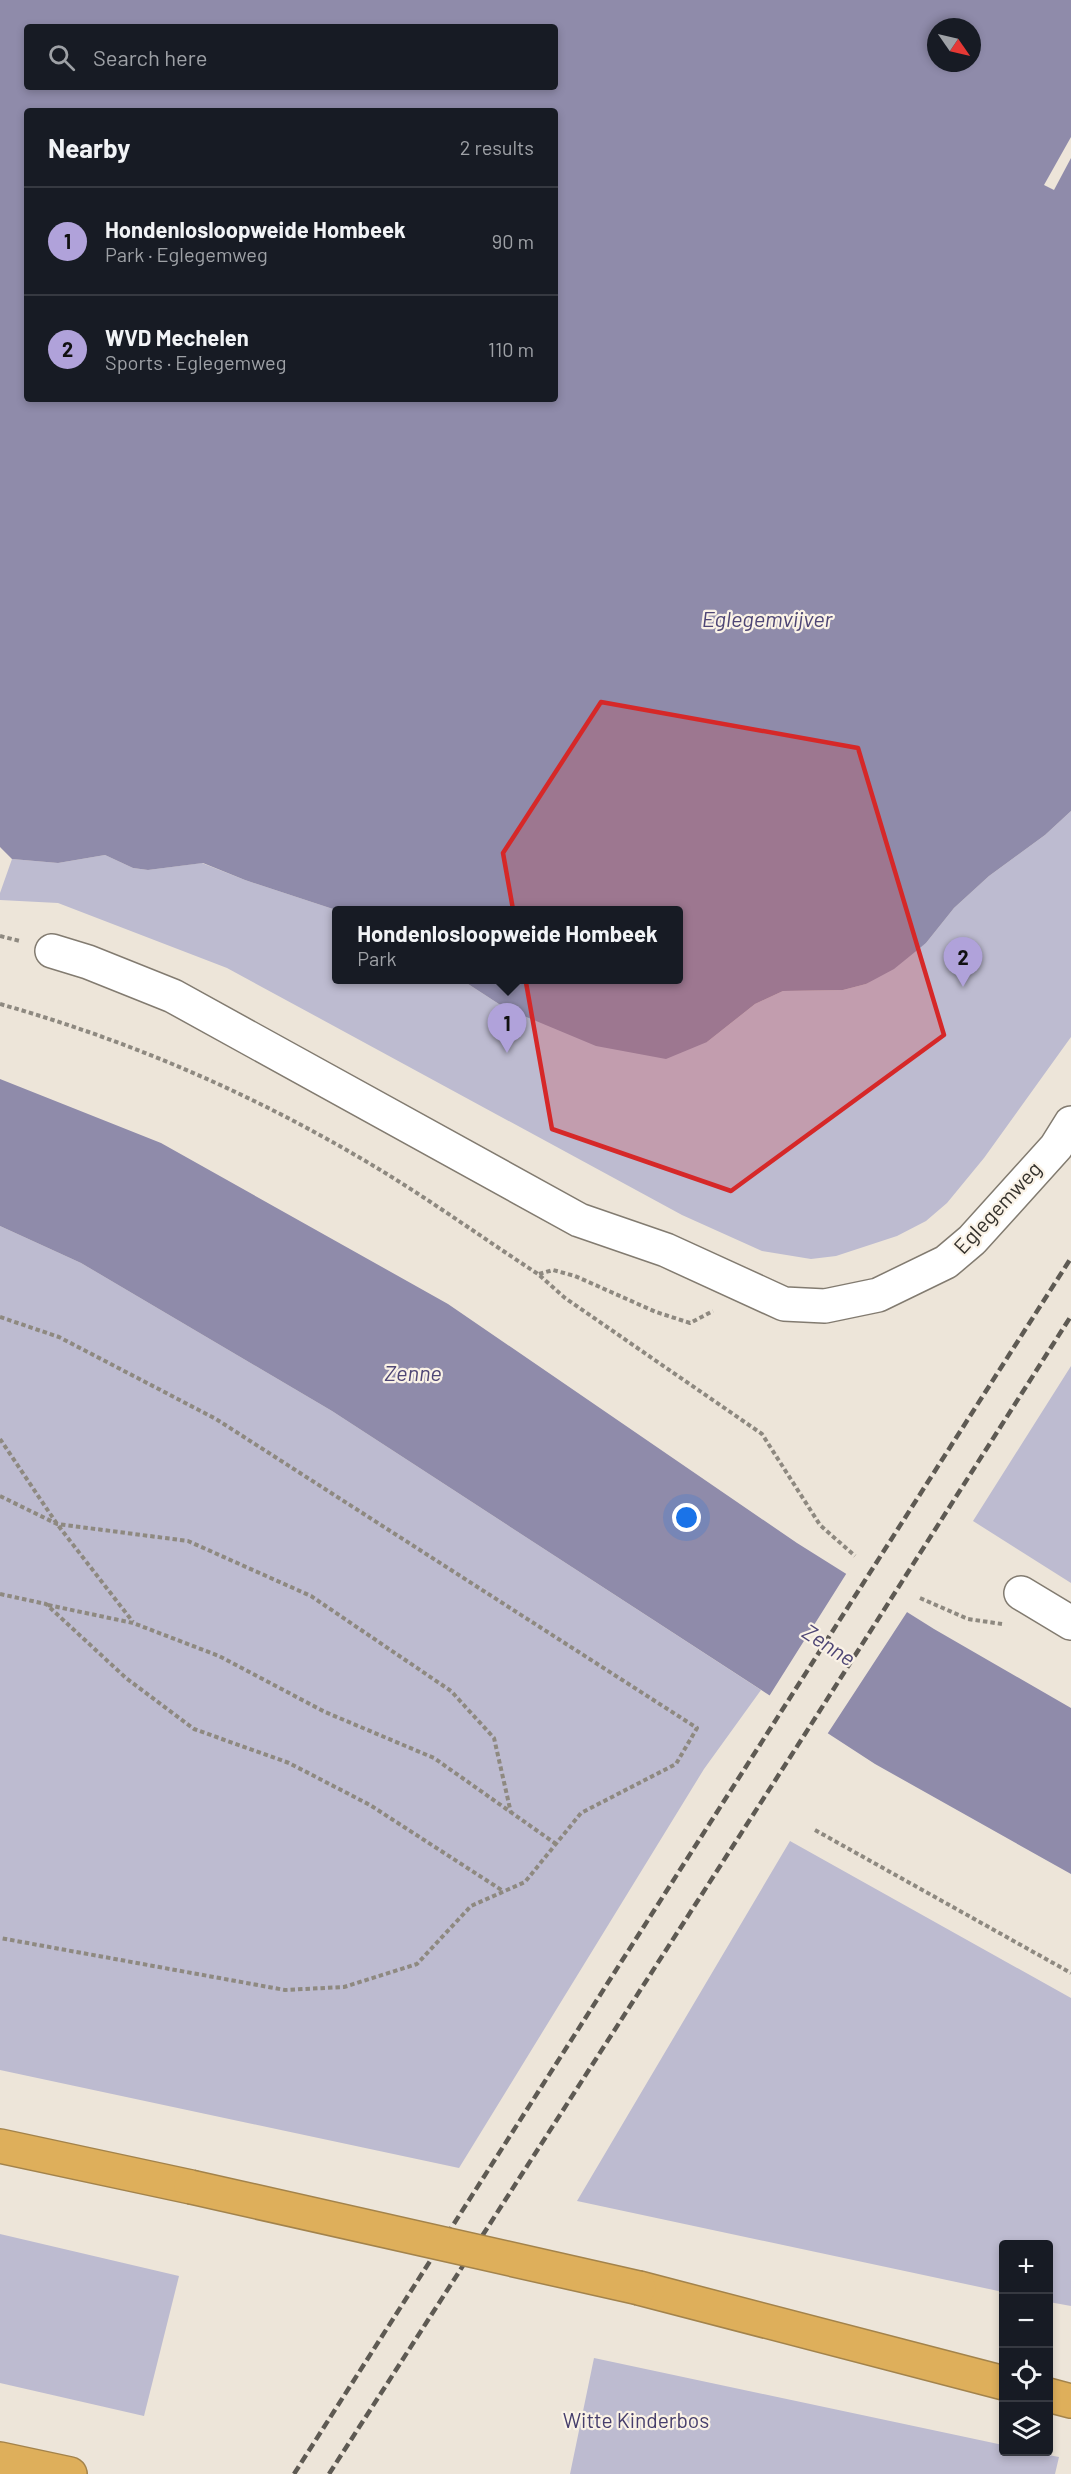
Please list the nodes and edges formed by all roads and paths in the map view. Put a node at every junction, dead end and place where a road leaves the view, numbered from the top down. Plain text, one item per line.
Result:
1 (52, 951) dead end
2 (0, 1004) edge
3 (1071, 1123) edge
4 (538, 1274) junction
5 (741, 1285) junction
6 (0, 1317) edge
7 (0, 1439) edge
8 (0, 1496) edge
9 (57, 1524) junction
10 (855, 1556) dead end
11 (1021, 1593) dead end
12 (0, 1594) edge
13 (920, 1598) dead end
14 (46, 1604) junction
15 (134, 1623) junction
16 (1071, 1623) edge
17 (1012, 1629) dead end
18 (511, 1813) junction
19 (815, 1830) dead end
20 (556, 1844) junction
21 (503, 1891) junction
22 (0, 1938) edge
23 (1071, 1973) edge
24 (0, 2146) edge
25 (999, 2383) edge
26 (1053, 2396) edge
27 (1071, 2401) edge
28 (0, 2459) edge
29 (70, 2474) edge

1 - 5 street, Eglegemweg
2 - 4 path
3 - 5 street, Eglegemweg
4 - 5 path
4 - 10 path
6 - 20 path
7 - 9 path
8 - 9 path
9 - 15 path
9 - 18 path
11 - 16 street
12 - 14 path
13 - 17 path
14 - 15 path
14 - 21 path
15 - 18 path
18 - 20 path
19 - 23 path
20 - 21 path
21 - 22 path
24 - 25 highway, bridge
26 - 27 highway
28 - 29 highway

